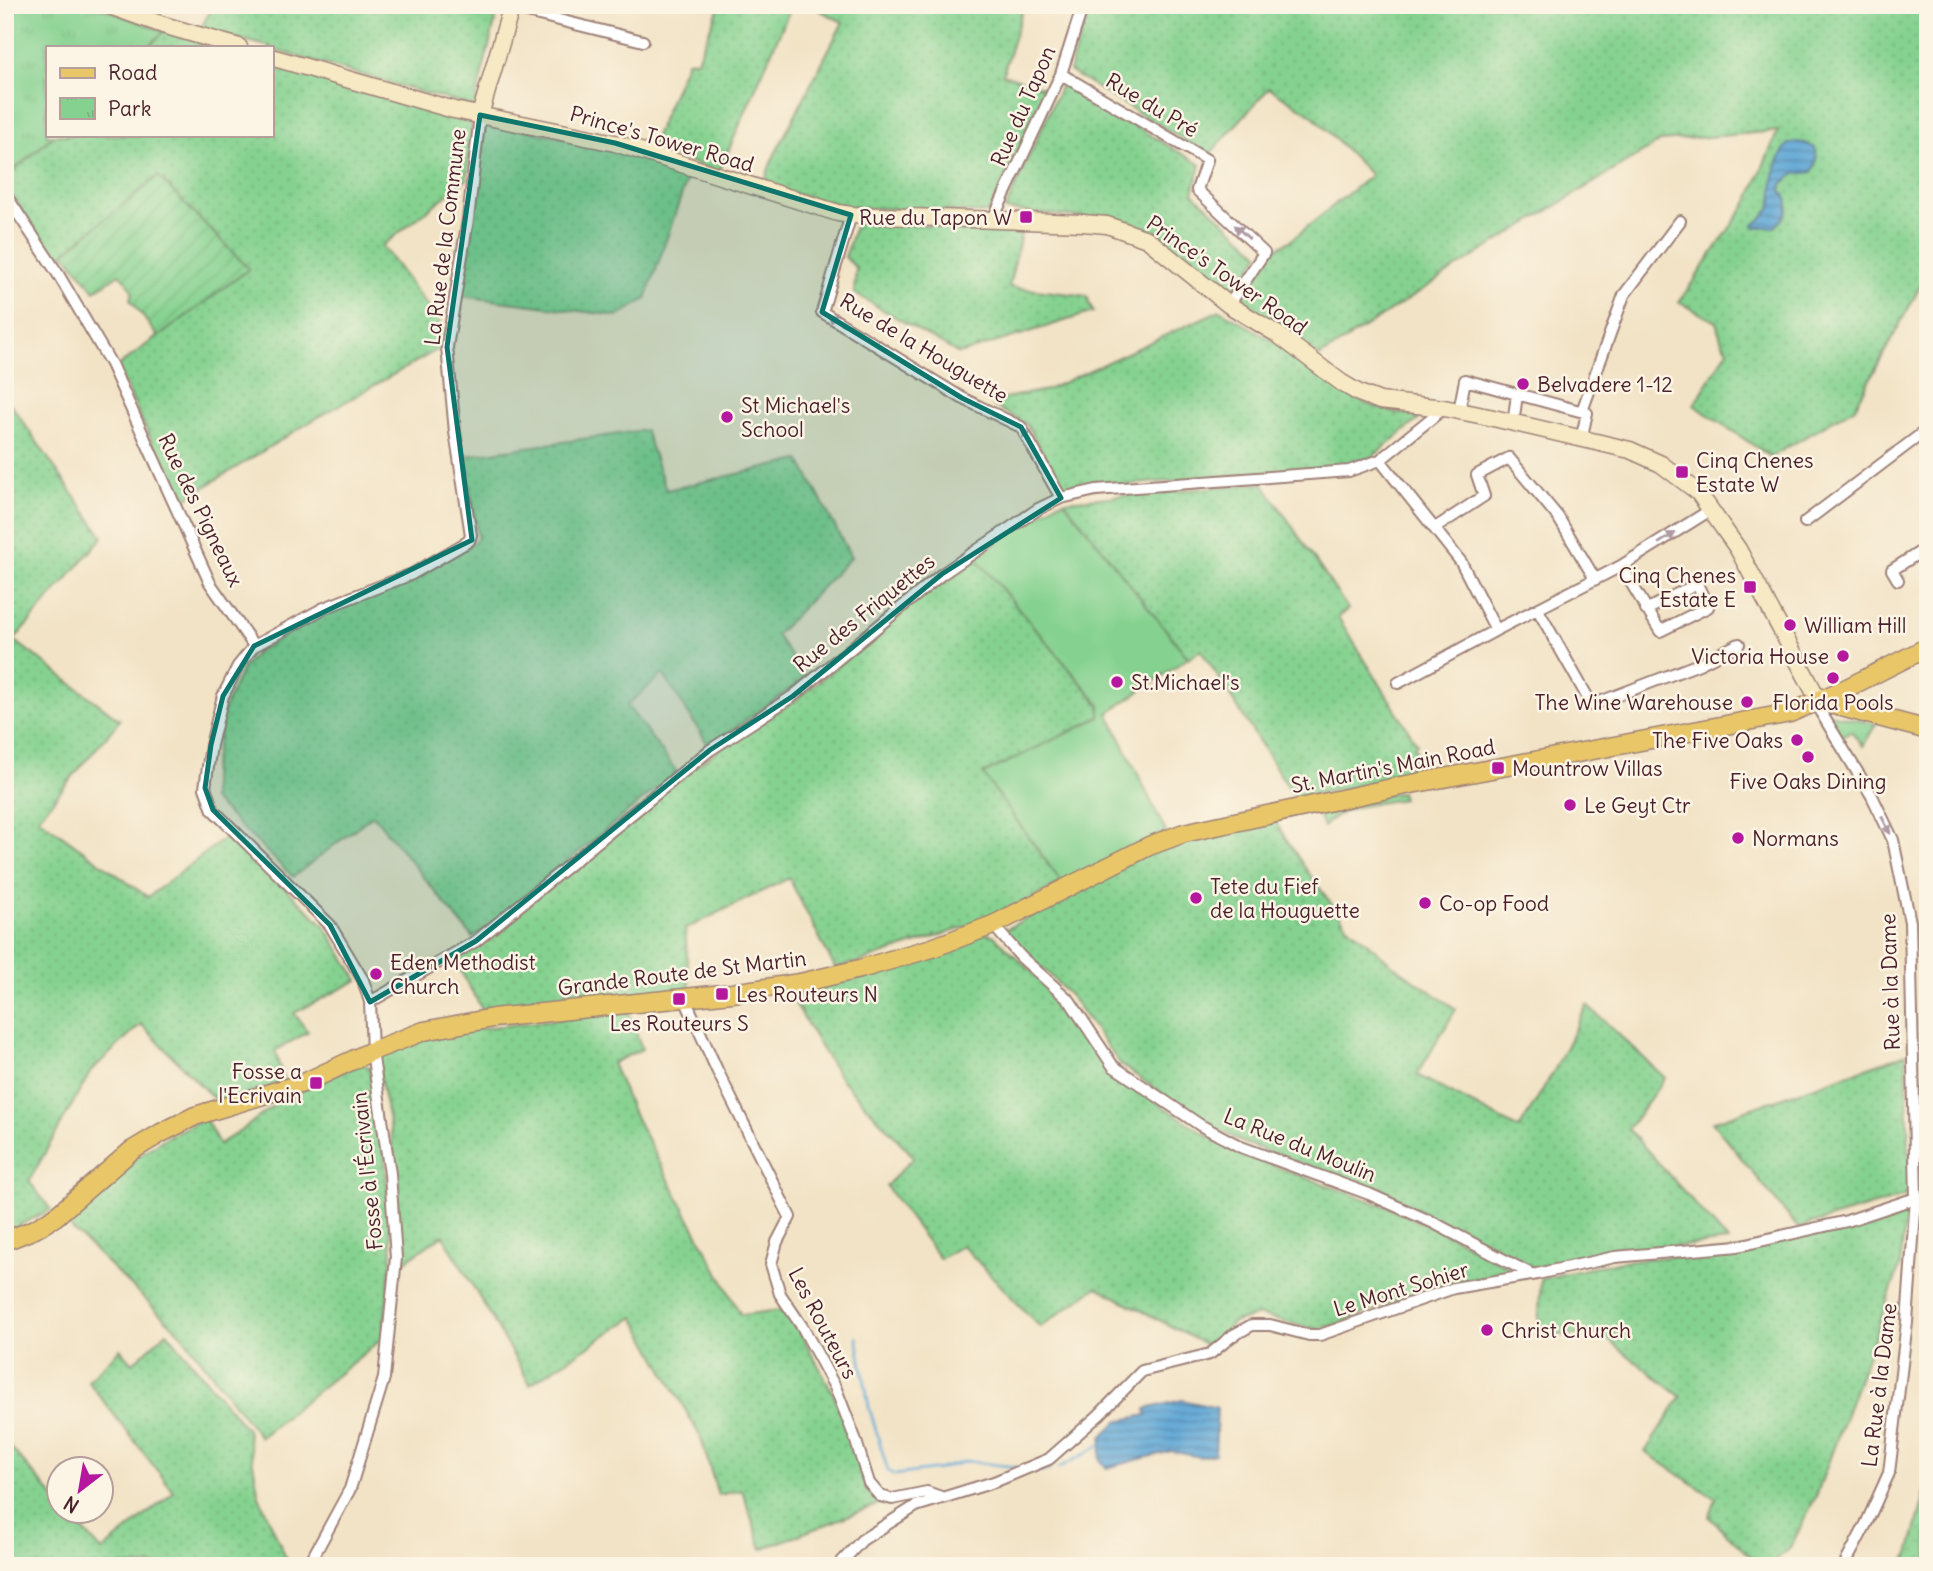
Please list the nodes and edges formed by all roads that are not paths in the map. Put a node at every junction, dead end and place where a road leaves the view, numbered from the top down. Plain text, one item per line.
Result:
1 (107, 5) edge
2 (1083, 5) edge
3 (512, 7) edge
4 (643, 41) dead end
5 (236, 46) edge
6 (273, 58) edge
7 (1061, 74) junction
8 (480, 115) junction
9 (5, 194) edge
10 (851, 215) junction
11 (992, 221) junction
12 (1680, 221) dead end
13 (1229, 305) junction
14 (1517, 394) junction
15 (1452, 410) junction
16 (1581, 411) junction
17 (1514, 417) dead end
18 (1928, 429) edge
19 (1581, 440) junction
20 (1380, 460) junction
21 (1061, 498) junction
22 (1712, 509) junction
23 (1805, 522) dead end
24 (1435, 528) junction
25 (1928, 547) edge
26 (1621, 566) junction
27 (1595, 579) junction
28 (1898, 580) dead end
29 (1538, 610) junction
30 (1646, 610) junction
31 (1496, 630) junction
32 (1739, 644) dead end
33 (254, 646) junction
34 (1928, 648) edge
35 (1398, 683) dead end
36 (1847, 688) junction
37 (1819, 701) junction
38 (1853, 712) junction
39 (1928, 730) edge
40 (993, 925) junction
41 (685, 999) junction
42 (370, 1002) junction
43 (372, 1051) junction
44 (1922, 1198) edge
45 (5, 1241) edge
46 (1533, 1275) junction
47 (941, 1497) junction
48 (308, 1566) edge
49 (838, 1566) edge
50 (1844, 1566) edge

1 - 5 main road
2 - 7 street, Rue du Tapon
3 - 4 street
3 - 8 main road
6 - 8 main road, Prince's Tower Road
7 - 11 street, Rue du Tapon
13 -> 7 street, Rue du Pré
8 - 10 main road, Prince's Tower Road
8 - 33 street, La Rue de la Commune
9 - 33 street, Rue des Pigneaux
10 - 11 main road, Prince's Tower Road
21 -> 10 street, Rue de la Houguette
11 - 13 main road, Prince's Tower Road
12 - 16 street
13 - 15 main road, Prince's Tower Road
14 - 15 street
14 - 16 street
14 - 17 street
15 - 19 main road, Prince's Tower Road
15 - 20 street, Rue des Friquettes
16 - 19 street
18 - 23 street
19 - 22 main road, Prince's Tower Road
20 - 21 street, Rue des Friquettes
20 - 24 street
21 - 42 street, Rue des Friquettes
26 -> 22 street
22 - 37 main road, Prince's Tower Road
24 - 27 street
24 - 31 street
25 - 28 street
26 - 27 street
26 - 30 street
27 - 29 street
29 - 31 street
29 - 32 street
30 - 30 street
31 - 35 street
33 - 42 street
34 - 36 main road, St. Martin's Main Road
36 - 37 main road, St. Martin's Main Road
36 - 38 main road
37 - 38 main road
37 - 40 main road, St. Martin's Main Road
37 -> 44 street, Rue à la Dame
38 - 39 main road
40 - 41 main road, Grande Route de St Martin
40 - 46 street, La Rue du Moulin
41 - 43 main road, Grande Route de St Martin
41 - 47 street, Les Routeurs
42 - 43 street
43 - 45 main road, Grande Route de St Martin
43 - 48 street, Fosse à l'Écrivain
44 - 46 street, Le Mont Sohier
44 - 50 street, La Rue à la Dame
46 - 47 street, Le Mont Sohier
47 - 49 street

